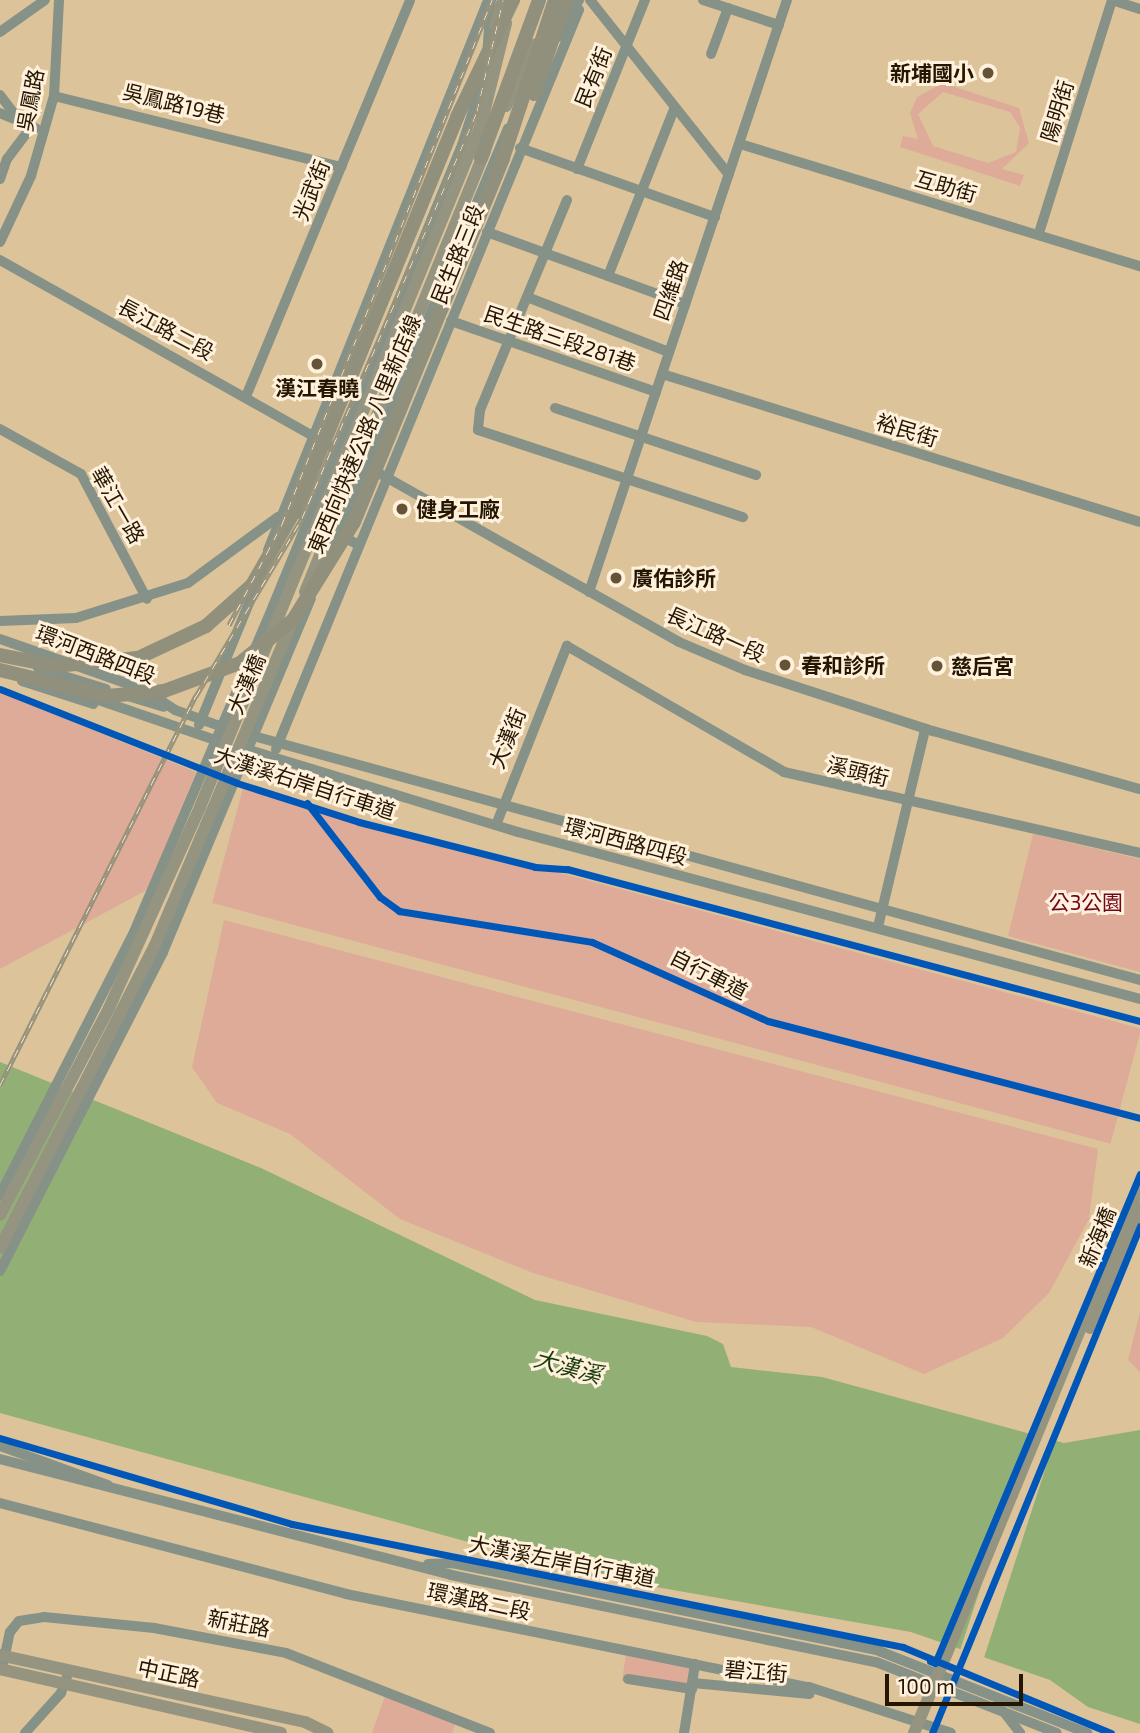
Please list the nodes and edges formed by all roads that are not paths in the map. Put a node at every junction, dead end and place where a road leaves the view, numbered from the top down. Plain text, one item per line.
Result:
1 (45, 0) edge
2 (59, 0) edge
3 (410, 0) edge
4 (490, 0) edge
5 (503, 0) edge
6 (513, 0) edge
7 (533, 0) edge
8 (539, 0) edge
9 (557, 0) edge
10 (566, 0) edge
11 (580, 0) edge
12 (590, 0) edge
13 (645, 0) edge
14 (703, 0) edge
15 (787, 0) edge
16 (1112, 0) edge
17 (729, 8) junction
18 (1140, 9) edge
19 (779, 25) junction
20 (0, 32) edge
21 (627, 44) junction
22 (711, 54) dead end
23 (0, 95) edge
24 (54, 96) junction
25 (674, 109) junction
26 (0, 113) edge
27 (20, 121) junction
28 (481, 125) junction
29 (32, 126) junction
30 (45, 131) junction
31 (740, 144) junction
32 (520, 148) junction
33 (481, 158) junction
34 (503, 158) junction
35 (341, 167) junction
36 (577, 169) junction
37 (729, 175) junction
38 (0, 179) edge
39 (642, 193) junction
40 (459, 195) junction
41 (566, 200) dead end
42 (715, 217) junction
43 (486, 232) junction
44 (1039, 233) junction
45 (0, 242) edge
46 (545, 252) junction
47 (0, 260) edge
48 (1140, 266) edge
49 (608, 276) junction
50 (527, 297) junction
51 (685, 304) junction
52 (451, 321) junction
53 (509, 340) junction
54 (669, 352) junction
55 (662, 374) junction
56 (656, 392) junction
57 (247, 394) junction
58 (555, 408) dead end
59 (0, 429) edge
60 (317, 436) junction
61 (641, 436) junction
62 (389, 475) junction
63 (756, 475) dead end
64 (626, 482) junction
65 (285, 510) junction
66 (743, 517) dead end
67 (1140, 522) edge
68 (359, 545) junction
69 (589, 592) junction
70 (147, 599) junction
71 (0, 621) edge
72 (0, 639) edge
73 (0, 656) edge
74 (556, 666) joint
75 (0, 670) edge
76 (176, 710) junction
77 (201, 721) junction
78 (925, 729) junction
79 (196, 734) junction
80 (277, 743) junction
81 (274, 757) junction
82 (1140, 789) edge
83 (911, 803) junction
84 (500, 808) junction
85 (496, 825) junction
86 (1140, 853) edge
87 (883, 910) junction
88 (878, 927) junction
89 (1140, 980) edge
90 (1140, 999) edge
91 (1140, 1184) edge
92 (0, 1195) edge
93 (1140, 1207) edge
94 (0, 1215) edge
95 (0, 1248) edge
96 (0, 1271) edge
97 (0, 1446) edge
98 (0, 1459) edge
99 (108, 1485) junction
100 (0, 1503) edge
101 (426, 1564) junction
102 (4, 1638) edge
103 (2, 1662) edge
104 (695, 1664) junction
105 (69, 1671) junction
106 (628, 1679) dead end
107 (65, 1685) junction
108 (692, 1686) junction
109 (809, 1687) junction
110 (1003, 1711) junction
111 (464, 1728) edge
112 (911, 1731) edge
113 (25, 1733) edge
114 (281, 1733) edge
115 (328, 1733) edge
116 (490, 1733) edge
117 (684, 1733) edge
118 (922, 1733) edge
119 (951, 1733) edge
120 (1020, 1733) edge
121 (1057, 1733) edge
122 (1087, 1733) edge

1 - 20 street
2 - 24 street, 吳鳳路
3 - 35 street, 光武街
4 - 40 street
4 - 60 street
5 - 28 main road, 民生路三段
6 - 28 main road, 民生路三段
6 - 73 highway, 東西向快速公路 八里新店線
7 - 28 highway
8 - 33 highway
9 - 33 main road, 民生路三段
9 - 34 highway, 東西向快速公路 八里新店線
10 - 34 highway
11 - 32 street, 民生路三段
11 - 40 street
12 - 21 street
13 - 21 street, 民有街
14 - 17 street
15 - 19 street, 四維路
16 - 18 street
16 - 44 street, 陽明街
17 - 19 street
17 - 22 street
19 - 31 street, 四維路
21 - 25 street
21 - 36 street, 民有街
23 - 27 street
24 - 30 street, 吳鳳路
24 - 35 street, 吳鳳路19巷
25 - 37 street
25 - 39 street
26 - 27 street
27 - 29 street
28 - 40 main road, 民生路三段
29 - 30 street
29 - 38 street, 吳鳳路
30 - 45 street, 吳鳳路
31 - 37 street, 四維路
31 - 44 street, 互助街
32 - 36 street
32 - 43 street, 民生路三段
33 - 40 main road, 民生路三段
34 - 75 highway, 東西向快速公路 八里新店線
35 - 57 street, 光武街
36 - 39 street
37 - 42 street, 四維路
39 - 42 street
39 - 49 street
40 - 92 street
40 - 94 main road, 大漢橋
40 - 95 main road, 大漢橋
40 - 96 street
41 - 46 street
42 - 51 street, 四維路
43 - 46 street
43 - 52 street, 民生路三段
44 - 48 street, 互助街
46 - 49 street
46 - 50 street
47 - 57 street, 長江路二段
49 - 51 street
50 - 53 street
50 - 54 street
51 - 54 street, 四維路
52 - 53 street, 民生路三段281巷
52 - 62 street, 民生路三段
53 - 56 street, 民生路三段281巷
53 - 64 street
54 - 55 street, 四維路
55 - 56 street, 四維路
55 - 67 street, 裕民街
56 - 61 street, 四維路
57 - 60 street, 長江路二段
58 - 61 street
59 - 70 street, 華江一路
60 - 62 street, 長江路一段
60 - 65 street
61 - 63 street
61 - 64 street, 四維路
62 - 68 street, 民生路三段
62 - 69 street, 長江路一段
64 - 66 street
64 - 69 street, 四維路
65 - 68 street
65 - 70 street
65 - 77 street
68 - 80 street, 民生路三段
69 - 78 street, 長江路一段
70 - 71 street
72 - 76 street, 環河西路四段
73 - 76 street, 環河西路四段
74 - 83 street, 溪頭街
74 - 84 street, 大漢街
75 - 79 street, 環河西路四段
76 - 77 street, 環河西路四段
77 - 79 street
77 - 80 street, 環河西路四段
78 - 82 street, 長江路一段
78 - 83 street
79 - 81 street, 環河西路四段
80 - 81 street, 民生路三段
80 - 84 street, 環河西路四段
81 - 85 street, 環河西路四段
83 - 86 street, 溪頭街
83 - 87 street
84 - 85 street, 大漢街
84 - 87 street, 環河西路四段
85 - 88 street, 環河西路四段
87 - 88 street
87 - 89 street, 環河西路四段
88 - 90 street, 環河西路四段
91 - 112 main road, 新海橋
93 - 118 main road, 新海橋
97 - 99 street
98 - 99 street
99 - 101 street
100 - 104 street, 環漢路二段
101 - 110 street
101 - 122 street
102 - 103 street, 新莊路
102 - 111 street, 新莊路
103 - 105 main road, 中正路
103 - 107 main road, 中正路
104 - 108 street
104 - 109 street, 環漢路二段
105 - 107 street
105 - 115 main road, 中正路
106 - 108 street, 碧江街
107 - 113 street
107 - 114 main road, 中正路
108 - 109 street, 碧江街
108 - 117 street
109 - 119 street, 環漢路二段
110 - 120 street
110 - 121 street
111 - 116 street, 新莊路

